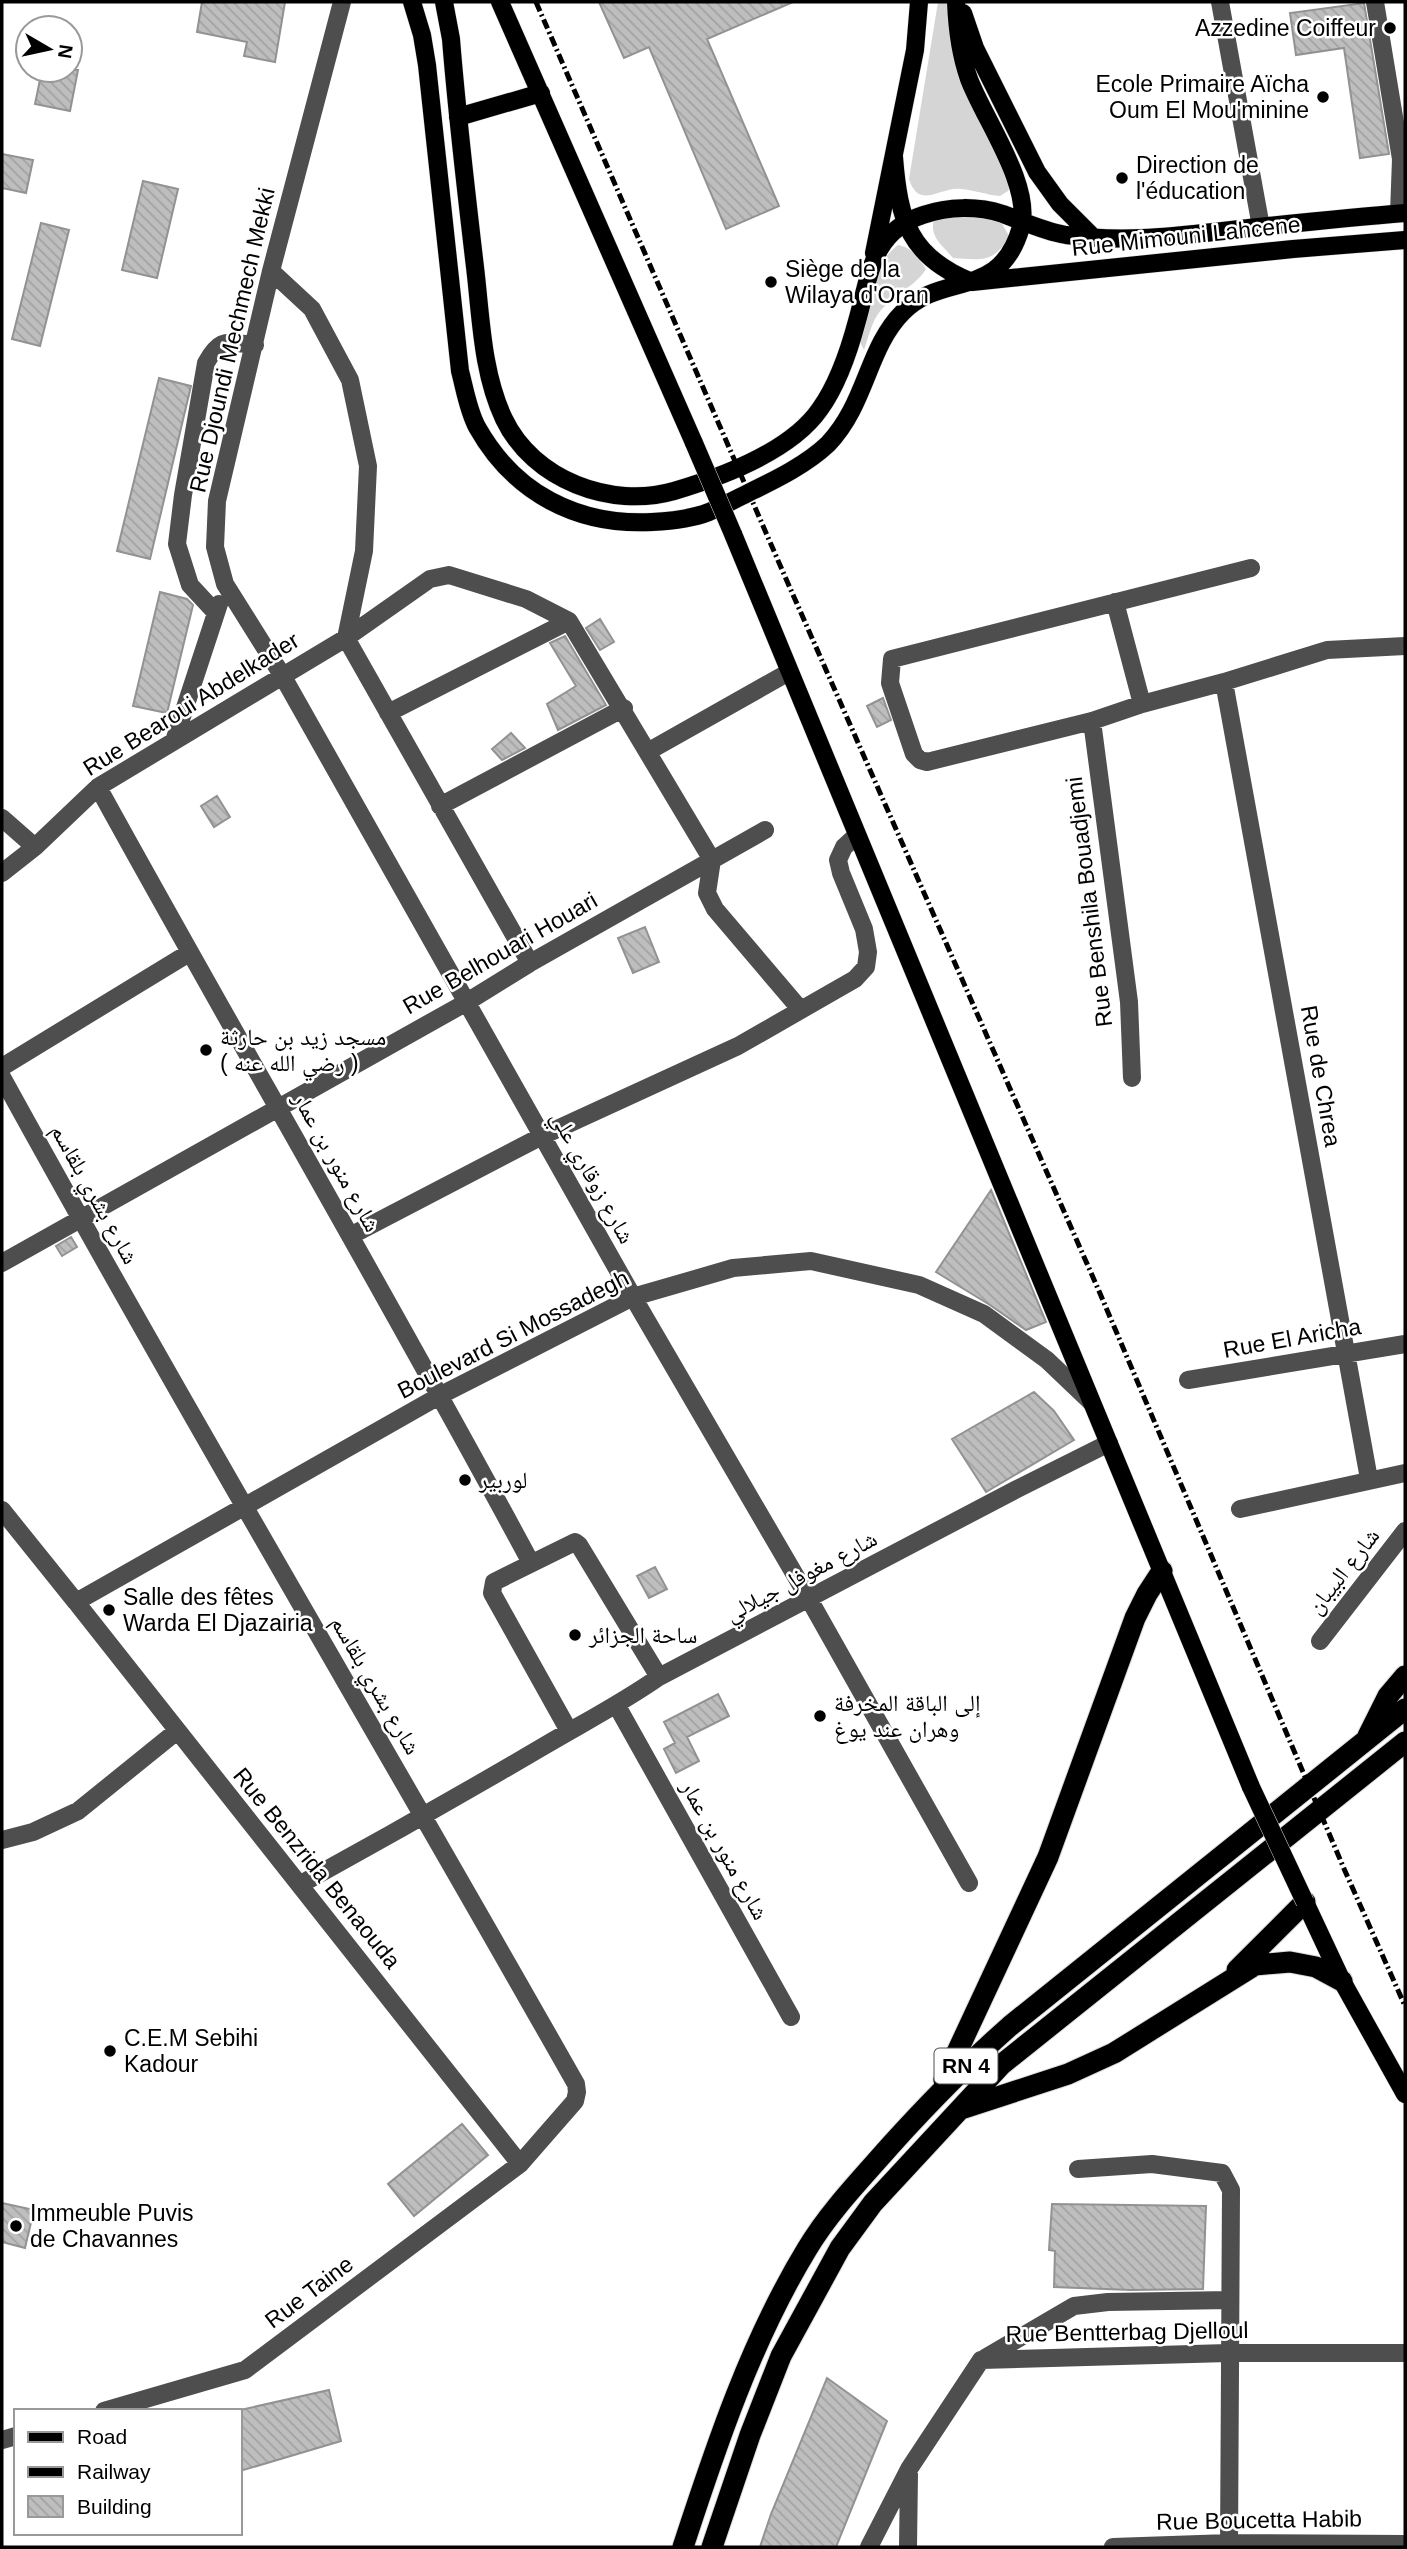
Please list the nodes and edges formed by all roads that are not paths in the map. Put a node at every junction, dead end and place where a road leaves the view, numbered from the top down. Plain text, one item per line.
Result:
1 (412, 2) edge
2 (444, 2) edge
3 (500, 2) edge
4 (919, 2) edge
5 (958, 2) edge
6 (1220, 2) edge
7 (1375, 2) edge
8 (343, 3) edge
9 (541, 93) junction
10 (458, 117) junction
11 (894, 157) junction
12 (1402, 213) edge
13 (1022, 222) junction
14 (905, 223) junction
15 (1261, 227) junction
16 (1094, 237) junction
17 (1405, 240) edge
18 (872, 261) junction
19 (271, 271) junction
20 (972, 282) junction
21 (255, 345) junction
22 (1251, 568) dead end
23 (225, 584) junction
24 (1115, 602) junction
25 (216, 613) junction
26 (569, 621) junction
27 (346, 638) junction
28 (1405, 646) edge
29 (789, 672) junction
30 (282, 675) junction
31 (1224, 682) junction
32 (1142, 704) junction
33 (624, 709) junction
34 (388, 713) junction
35 (1092, 721) junction
36 (174, 741) junction
37 (649, 751) junction
38 (98, 787) junction
39 (440, 806) junction
40 (2, 818) edge
41 (765, 830) dead end
42 (856, 836) junction
43 (35, 847) junction
44 (712, 860) junction
45 (2, 873) edge
46 (189, 953) junction
47 (530, 963) junction
48 (467, 1002) junction
49 (800, 1009) junction
50 (2, 1067) edge
51 (2, 1077) edge
52 (1132, 1077) dead end
53 (278, 1107) junction
54 (542, 1136) junction
55 (80, 1220) junction
56 (350, 1236) junction
57 (2, 1263) edge
58 (633, 1297) junction
59 (1405, 1344) edge
60 (1347, 1353) junction
61 (1188, 1380) dead end
62 (441, 1395) junction
63 (1094, 1404) junction
64 (1109, 1443) junction
65 (1405, 1473) edge
66 (1369, 1479) junction
67 (242, 1506) junction
68 (1240, 1509) dead end
69 (2, 1510) edge
70 (1405, 1531) edge
71 (531, 1563) junction
72 (1162, 1571) junction
73 (810, 1599) junction
74 (76, 1602) junction
75 (1320, 1641) dead end
76 (1405, 1676) edge
77 (659, 1677) junction
78 (617, 1706) junction
79 (1405, 1709) edge
80 (177, 1731) junction
81 (569, 1731) junction
82 (1367, 1739) junction
83 (1405, 1742) edge
84 (425, 1816) junction
85 (2, 1840) edge
86 (969, 1883) dead end
87 (300, 1884) junction
88 (1305, 1902) junction
89 (1342, 1981) junction
90 (1220, 1986) junction
91 (791, 2017) dead end
92 (1405, 2094) edge
93 (937, 2095) junction
94 (958, 2110) junction
95 (520, 2164) junction
96 (1078, 2169) dead end
97 (1230, 2300) junction
98 (1228, 2353) junction
99 (1405, 2353) edge
100 (981, 2360) junction
101 (111, 2409) edge
102 (909, 2469) junction
103 (1405, 2544) edge
104 (1229, 2545) edge
105 (683, 2547) edge
106 (712, 2547) edge
107 (869, 2547) edge
108 (908, 2547) edge
109 (1113, 2547) edge

1 - 20 main road
2 - 10 main road
3 - 9 main road
4 - 11 main road
5 - 13 main road
5 - 16 main road
6 - 15 street
7 - 12 street
8 - 19 street, Rue Djoundi Mechmech Mekki
9 - 10 main road
9 - 29 main road, bridge
10 - 18 main road
11 - 14 main road
11 - 18 main road
12 - 15 main road, Rue Mimouni Lahcene
13 - 14 main road, Rue Mimouni Lahcene
13 - 16 main road, Rue Mimouni Lahcene
13 - 20 main road
14 - 18 main road
14 - 20 main road
15 - 16 main road, Rue Mimouni Lahcene
17 - 20 main road, Rue Mimouni Lahcene
19 - 21 street, Rue Djoundi Mechmech Mekki
19 - 27 street
21 - 23 street, Rue Djoundi Mechmech Mekki
21 - 25 street
22 - 24 street
23 - 25 street
23 - 30 street, Rue Djoundi Mechmech Mekki
24 - 32 street
24 - 35 street
25 - 36 street
26 - 27 street, Rue Bearoui Abdelkader
26 - 33 street
26 - 34 street
27 - 30 street, Rue Bearoui Abdelkader
27 - 34 street
28 - 31 street
29 - 37 street
29 - 42 main road
30 - 36 street, Rue Bearoui Abdelkader
30 - 48 street, شارع زوقاري علي
31 - 32 street
31 - 60 street, Rue de Chrea
32 - 35 street
33 - 37 street
33 - 39 street
34 - 39 street
35 - 52 street, Rue Benshila Bouadjemi
36 - 38 street, Rue Bearoui Abdelkader
37 - 44 street
38 - 43 street, Rue Bearoui Abdelkader
38 - 46 street, شارع منور بن عمار
39 - 47 street
40 - 43 street
41 - 44 street, Rue Belhouari Houari
42 - 49 street
42 - 63 main road
43 - 45 street, Rue Bearoui Abdelkader
44 - 47 street, Rue Belhouari Houari
44 - 49 street
46 - 50 street
46 - 53 street, شارع منور بن عمار
47 - 48 street, Rue Belhouari Houari
48 - 53 street, Rue Belhouari Houari
48 - 54 street, شارع زوقاري علي
49 - 54 street
51 - 55 street, شارع بشري بلقاسم
53 - 55 street, Rue Belhouari Houari
53 - 56 street, شارع منور بن عمار
54 - 56 street
54 - 58 street, شارع زوقاري علي
55 - 57 street, Rue Belhouari Houari
55 - 67 street, شارع بشري بلقاسم
56 - 62 street, شارع منور بن عمار
58 - 62 street, Boulevard Si Mossadegh
58 - 63 street, Boulevard Si Mossadegh
58 - 73 street, شارع زوقاري علي
59 - 60 street, Rue El Aricha
60 - 61 street, Rue El Aricha
60 - 66 street, Rue de Chrea
62 - 67 street, Boulevard Si Mossadegh
62 - 71 street, شارع منور بن عمار
63 - 64 main road
64 - 72 main road
64 - 73 street, شارع مغوفل جيلالي
65 - 66 street
66 - 68 street
67 - 74 street, Boulevard Si Mossadegh
67 - 84 street, شارع بشري بلقاسم
69 - 74 street
70 - 75 street, شارع البيبان
71 - 77 street
71 - 81 street
72 - 88 main road, bridge
72 - 93 highway
73 - 77 street, شارع مغوفل جيلالي
73 - 86 street, شارع زوقاري علي
74 - 80 street, Rue Benzrida Benaouda
76 - 82 highway
77 - 78 street, شارع مغوفل جيلالي
78 - 81 street, شارع مغوفل جيلالي
78 - 91 street, شارع منور بن عمار
79 - 82 highway, RN 4
80 - 85 street
80 - 87 street, Rue Benzrida Benaouda
81 - 84 street, شارع مغوفل جيلالي
82 - 93 highway, RN 4
83 - 94 highway, RN 4
84 - 87 street, شارع مغوفل جيلالي
84 - 95 street, شارع بشري بلقاسم
87 - 95 street, Rue Benzrida Benaouda
88 - 89 main road
88 - 90 highway
89 - 90 highway
89 - 92 main road
90 - 94 highway
93 - 105 highway, RN 4
94 - 106 highway, RN 4
95 - 101 street, Rue Taine
96 - 97 street
97 - 98 street
97 - 100 street
98 - 99 street, Rue Bentterbag Djelloul
98 - 100 street, Rue Bentterbag Djelloul
98 - 104 street
100 - 102 street, Rue Bentterbag Djelloul
102 - 107 street, Rue Bentterbag Djelloul
102 - 108 street
103 - 104 street, Rue Boucetta Habib
104 - 109 street, Rue Boucetta Habib

